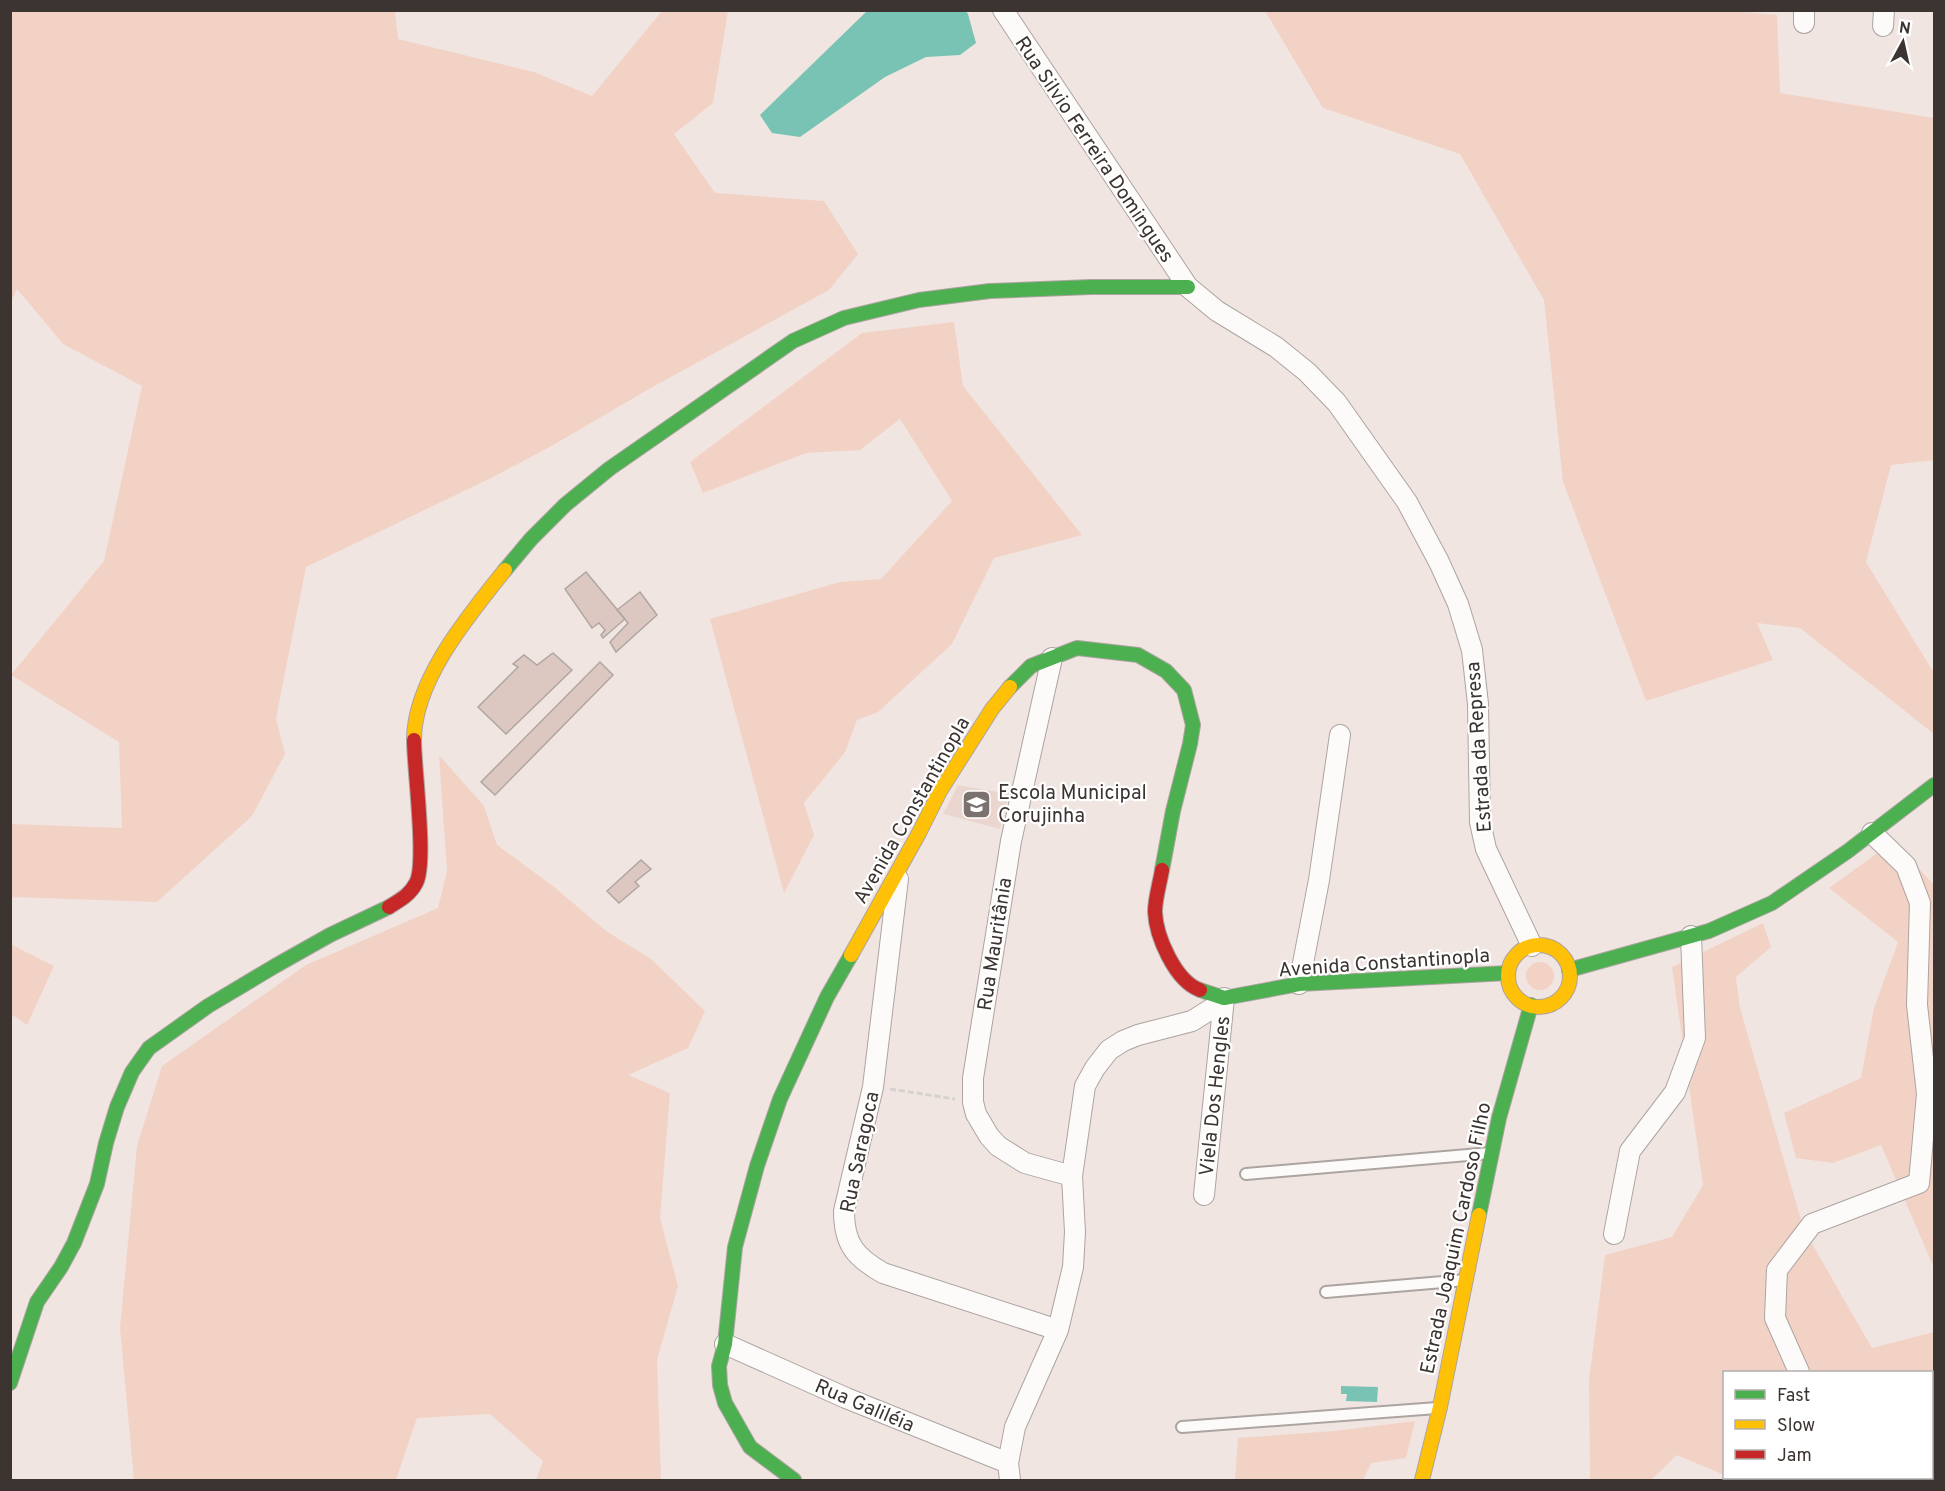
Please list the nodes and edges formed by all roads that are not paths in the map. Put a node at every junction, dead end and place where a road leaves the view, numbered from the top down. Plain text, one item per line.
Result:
1 (1003, 10) edge
2 (1188, 287) junction
3 (1052, 658) junction
4 (1340, 735) dead end
5 (1934, 785) edge
6 (1872, 833) junction
7 (899, 868) junction
8 (1691, 936) junction
9 (1532, 946) junction
10 (1569, 970) junction
11 (1508, 973) junction
12 (1299, 984) junction
13 (1224, 999) junction
14 (1531, 1005) junction
15 (1492, 1153) junction
16 (1246, 1174) dead end
17 (1072, 1176) junction
18 (1204, 1194) dead end
19 (1614, 1234) dead end
20 (1466, 1280) junction
21 (1326, 1292) dead end
22 (1058, 1330) junction
23 (725, 1344) junction
24 (1799, 1371) edge
25 (10, 1383) edge
26 (1440, 1407) junction
27 (1182, 1427) dead end
28 (1009, 1472) edge
29 (794, 1480) edge
30 (1422, 1480) edge

1 - 2 street, Rua Silvio Ferreira Domingues
2 - 9 street, Estrada da Represa
2 - 25 street
3 - 7 street, Avenida Constantinopla
3 - 13 street, Avenida Constantinopla
3 - 17 street, Rua Mauritânia
4 - 12 street
5 - 6 street
6 - 8 street
6 - 24 street
7 - 22 street, Rua Saragoca
7 - 23 street, Avenida Constantinopla
8 - 10 street
8 - 19 street
9 - 10 street
9 - 11 street
10 - 14 street
11 - 12 street, Avenida Constantinopla
11 - 14 street
12 - 13 street, Avenida Constantinopla
13 - 17 street
13 - 18 street, Viela Dos Hengles
14 - 15 street, Estrada Joaquim Cardoso Filho
15 - 16 lane
15 - 20 street, Estrada Joaquim Cardoso Filho
17 - 22 street
20 - 21 lane
20 - 26 street, Estrada Joaquim Cardoso Filho
22 - 28 street
23 - 28 street, Rua Galiléia
23 - 29 street, Avenida Constantinopla
26 - 27 lane
26 - 30 street, Estrada Joaquim Cardoso Filho

